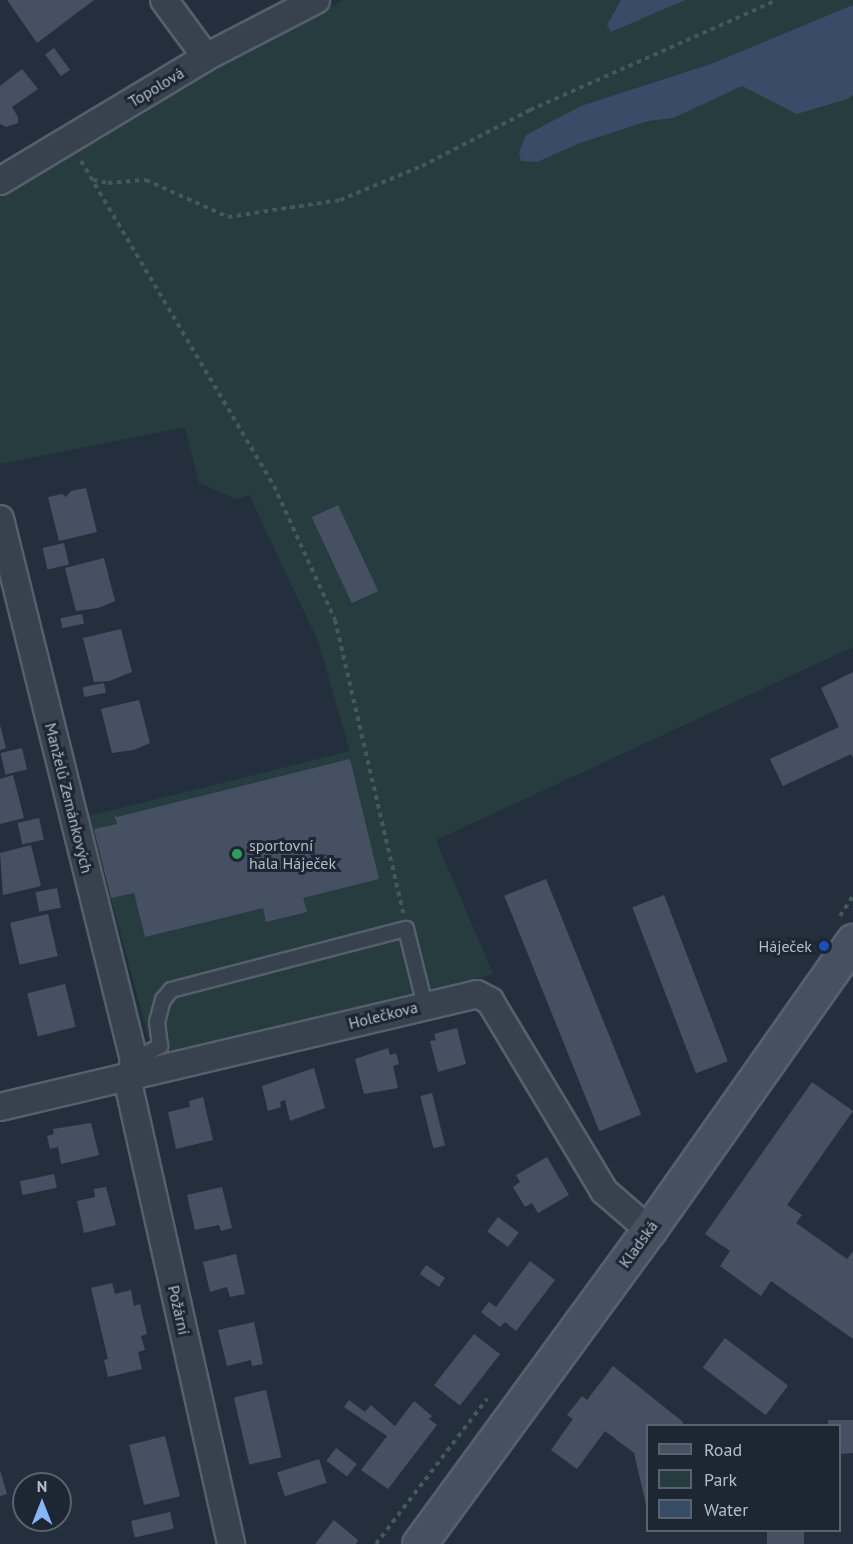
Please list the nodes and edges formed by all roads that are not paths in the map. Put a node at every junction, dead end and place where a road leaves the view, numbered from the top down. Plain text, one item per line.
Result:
1 (164, 0) edge
2 (316, 0) edge
3 (206, 57) junction
4 (0, 181) edge
5 (0, 519) edge
6 (853, 941) edge
7 (425, 1005) junction
8 (132, 1069) junction
9 (0, 1107) edge
10 (649, 1230) junction
11 (231, 1544) edge
12 (418, 1544) edge

1 - 3 street
2 - 3 street, Topolová
3 - 4 street, Topolová
5 - 8 street, Manželů Zemánkových
6 - 10 main road, Kladská
7 - 8 street, Holečkova
7 - 8 lane
7 - 10 street, Holečkova
8 - 9 street, Holečkova
8 - 11 street, Požární
10 - 12 main road, Kladská

